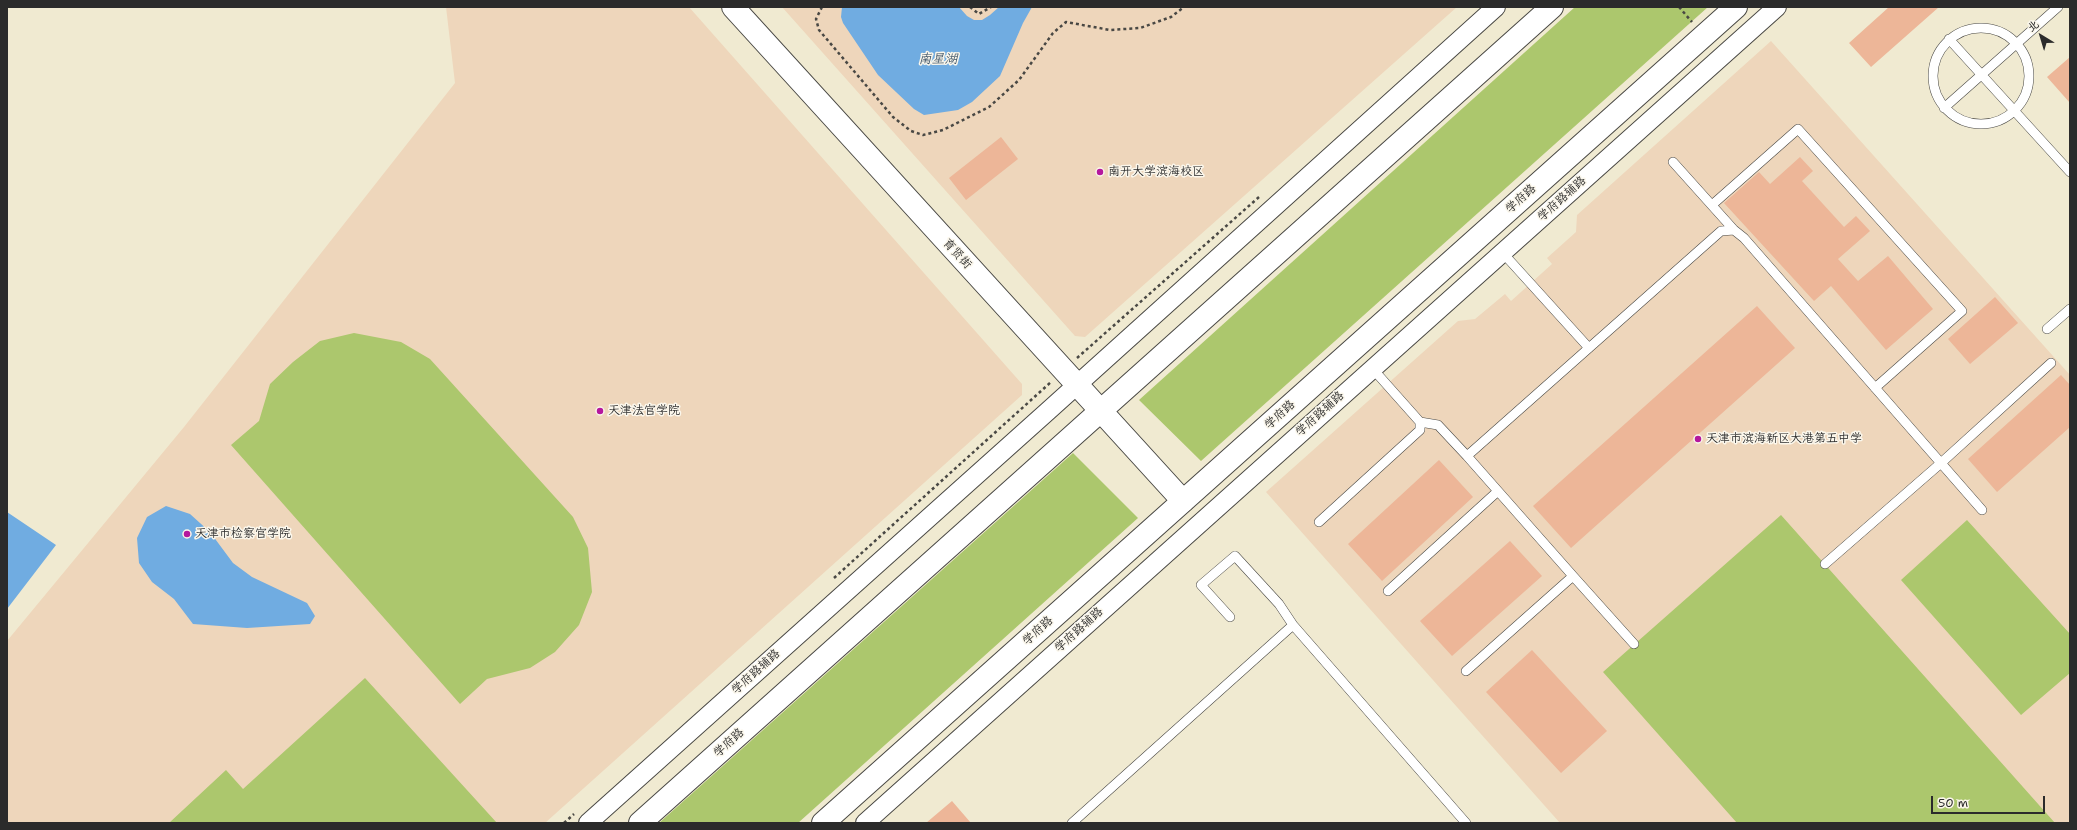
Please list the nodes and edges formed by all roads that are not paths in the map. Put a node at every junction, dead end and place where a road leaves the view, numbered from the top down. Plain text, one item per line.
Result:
1 (733, 7) edge
2 (1496, 7) edge
3 (1552, 7) edge
4 (1736, 7) edge
5 (1777, 7) edge
6 (2058, 7) edge
7 (1949, 39) junction
8 (2016, 44) junction
9 (1982, 74) junction
10 (1944, 108) junction
11 (2014, 110) junction
12 (1672, 162) dead end
13 (2070, 172) edge
14 (1712, 205) junction
15 (1734, 230) junction
16 (1502, 252) junction
17 (2070, 309) edge
18 (2047, 329) dead end
19 (1589, 348) junction
20 (2051, 363) dead end
21 (1372, 368) junction
22 (1071, 378) junction
23 (1876, 388) junction
24 (1101, 411) junction
25 (1420, 422) junction
26 (1468, 456) junction
27 (1942, 463) junction
28 (1498, 491) junction
29 (1183, 501) junction
30 (1982, 510) dead end
31 (1319, 522) dead end
32 (1825, 564) dead end
33 (1573, 576) junction
34 (1388, 591) dead end
35 (1230, 617) dead end
36 (1293, 625) junction
37 (1634, 644) dead end
38 (1466, 670) dead end
39 (582, 818) edge
40 (640, 823) edge
41 (823, 823) edge
42 (865, 823) edge
43 (1072, 823) edge
44 (1466, 823) edge

1 - 22 main road, 育贤街
2 - 22 street, 学府路辅路
3 - 24 main road, 学府路
4 - 29 main road, 学府路
5 - 16 street, 学府路辅路
6 - 8 lane
7 - 8 lane
7 - 9 lane
7 - 10 lane
8 - 9 lane
8 - 11 lane
9 - 10 lane
9 - 11 lane
10 - 11 lane
11 - 13 lane
12 - 14 lane
14 - 15 lane
14 - 23 lane
15 - 19 lane
15 - 23 lane
16 - 19 lane
16 - 21 street, 学府路辅路
17 - 18 lane
19 - 26 lane
20 - 27 lane
21 - 25 lane
21 - 42 street, 学府路辅路
22 - 24 main road, 育贤街
22 - 39 street, 学府路辅路
23 - 27 lane
24 - 29 main road, 育贤街
24 - 40 main road, 学府路
25 - 26 lane
25 - 31 lane
26 - 28 lane
27 - 30 lane
27 - 32 lane
28 - 33 lane
28 - 34 lane
29 - 41 main road, 学府路
33 - 37 lane
33 - 38 lane
35 - 36 lane
36 - 43 lane
36 - 44 lane

